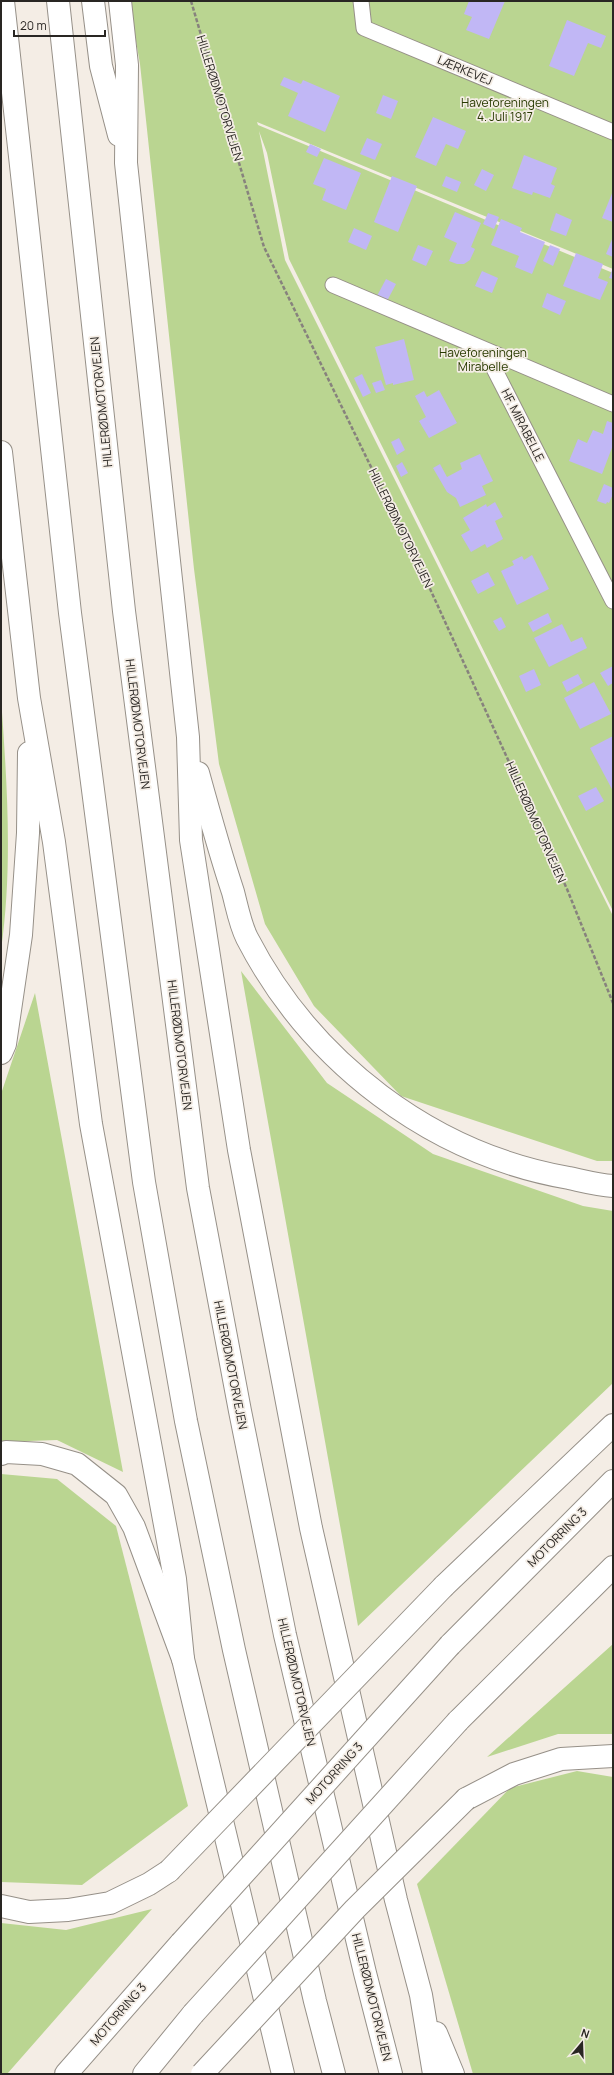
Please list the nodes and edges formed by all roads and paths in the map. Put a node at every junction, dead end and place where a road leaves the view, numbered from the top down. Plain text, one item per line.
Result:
1 (3, 1) edge
2 (58, 1) edge
3 (93, 1) edge
4 (120, 1) edge
5 (191, 1) edge
6 (361, 1) edge
7 (613, 132) edge
8 (126, 163) junction
9 (333, 285) dead end
10 (486, 350) junction
11 (613, 404) edge
12 (1, 452) edge
13 (613, 601) edge
14 (29, 698) junction
15 (188, 737) junction
16 (613, 1003) edge
17 (1, 1053) edge
18 (613, 1186) edge
19 (613, 1425) edge
20 (1, 1454) edge
21 (613, 1481) edge
22 (613, 1567) edge
23 (183, 1659) junction
24 (613, 1756) edge
25 (1, 1906) edge
26 (421, 1995) junction
27 (66, 2074) edge
28 (144, 2074) edge
29 (202, 2074) edge
30 (283, 2074) edge
31 (334, 2074) edge
32 (392, 2074) edge
33 (434, 2074) edge
34 (453, 2074) edge

1 - 31 highway
2 - 32 highway, HILLERØDMOTORVEJEN
3 - 8 highway
4 - 8 highway
5 - 16 path, HILLERØDMOTORVEJEN
6 - 7 lane, LÆRKEVEJ
8 - 15 highway
9 - 10 lane
10 - 11 lane
10 - 13 lane, HF. MIRABELLE
12 - 14 highway
14 - 17 highway
14 - 23 highway
15 - 18 highway
15 - 26 highway
19 - 25 highway, bridge
20 - 23 highway
21 - 27 highway, MOTORRING 3, bridge
22 - 28 highway, bridge
23 - 30 highway
24 - 29 highway, bridge
26 - 33 highway
26 - 34 highway

